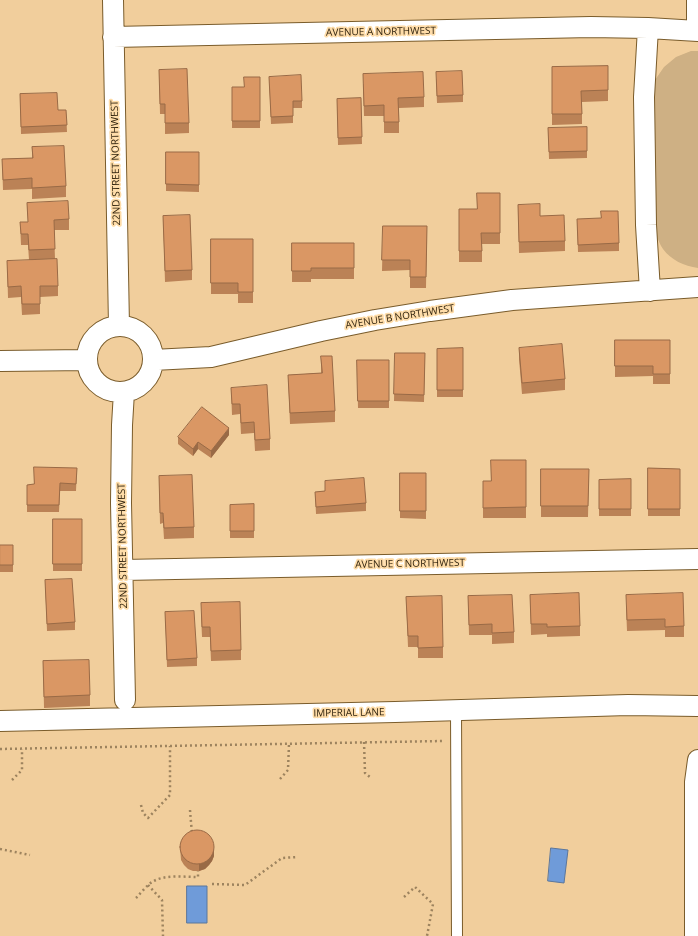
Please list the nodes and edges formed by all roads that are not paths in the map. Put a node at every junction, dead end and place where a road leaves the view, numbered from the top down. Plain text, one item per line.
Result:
1 (113, 0) edge
2 (697, 0) edge
3 (648, 28) junction
4 (698, 31) edge
5 (113, 37) junction
6 (698, 287) edge
7 (650, 291) junction
8 (120, 326) junction
9 (86, 360) junction
10 (153, 360) junction
11 (0, 361) edge
12 (124, 392) junction
13 (698, 559) edge
14 (123, 570) junction
15 (125, 700) dead end
16 (698, 706) edge
17 (456, 710) junction
18 (0, 721) edge
19 (698, 760) edge
20 (457, 936) edge
21 (696, 936) edge

1 - 5 street, 22ND STREET NORTHWEST
2 - 4 street
3 - 4 street, AVENUE A NORTHWEST
3 - 5 street, AVENUE A NORTHWEST
3 - 7 street
5 - 8 street, 22ND STREET NORTHWEST
6 - 7 street, AVENUE B NORTHWEST
7 - 10 street, AVENUE B NORTHWEST
8 - 9 street
8 - 10 street
9 - 11 street
9 - 12 street
10 - 12 street
12 - 14 street, 22ND STREET NORTHWEST
13 - 14 street, AVENUE C NORTHWEST
14 - 15 street, 22ND STREET NORTHWEST
16 - 17 street, IMPERIAL LANE
17 - 18 street, IMPERIAL LANE
17 - 20 lane
19 - 21 street

